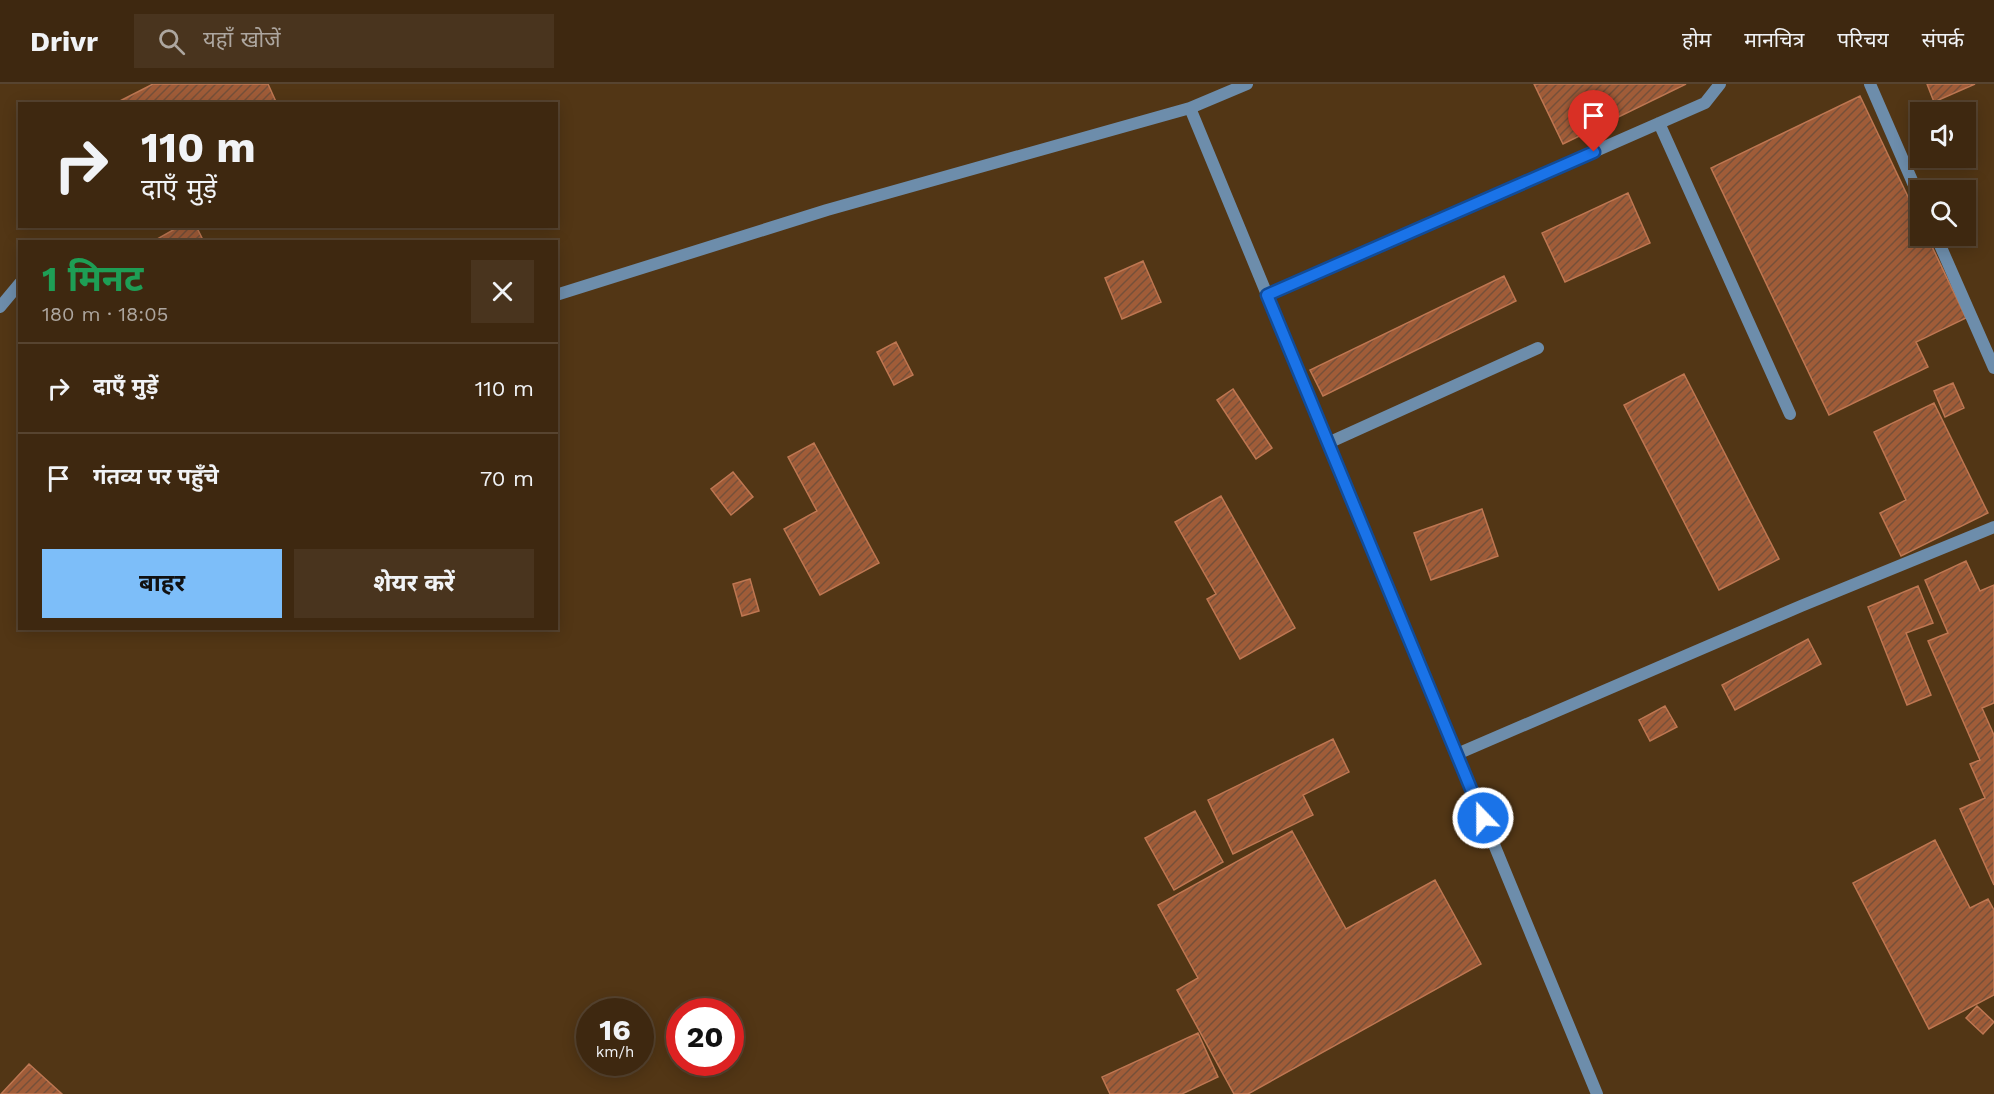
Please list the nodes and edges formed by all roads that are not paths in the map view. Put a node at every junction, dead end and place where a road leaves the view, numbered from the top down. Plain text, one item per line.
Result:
1 (1247, 84) edge
2 (1720, 84) edge
3 (1870, 84) edge
4 (1190, 108) junction
5 (1659, 123) junction
6 (1912, 180) edge
7 (1940, 246) edge
8 (18, 285) edge
9 (558, 294) edge
10 (1267, 295) junction
11 (0, 307) edge
12 (1538, 348) dead end
13 (1994, 368) edge
14 (1790, 414) dead end
15 (1328, 443) junction
16 (1994, 527) edge
17 (1457, 754) junction
18 (1597, 1094) edge

1 - 4 lane
2 - 5 lane
3 - 6 lane
4 - 9 lane
4 - 10 lane
5 - 10 lane
5 - 14 lane
7 - 13 lane
8 - 11 lane
10 - 15 lane
12 - 15 lane
15 - 17 lane
16 - 17 lane
17 - 18 lane

